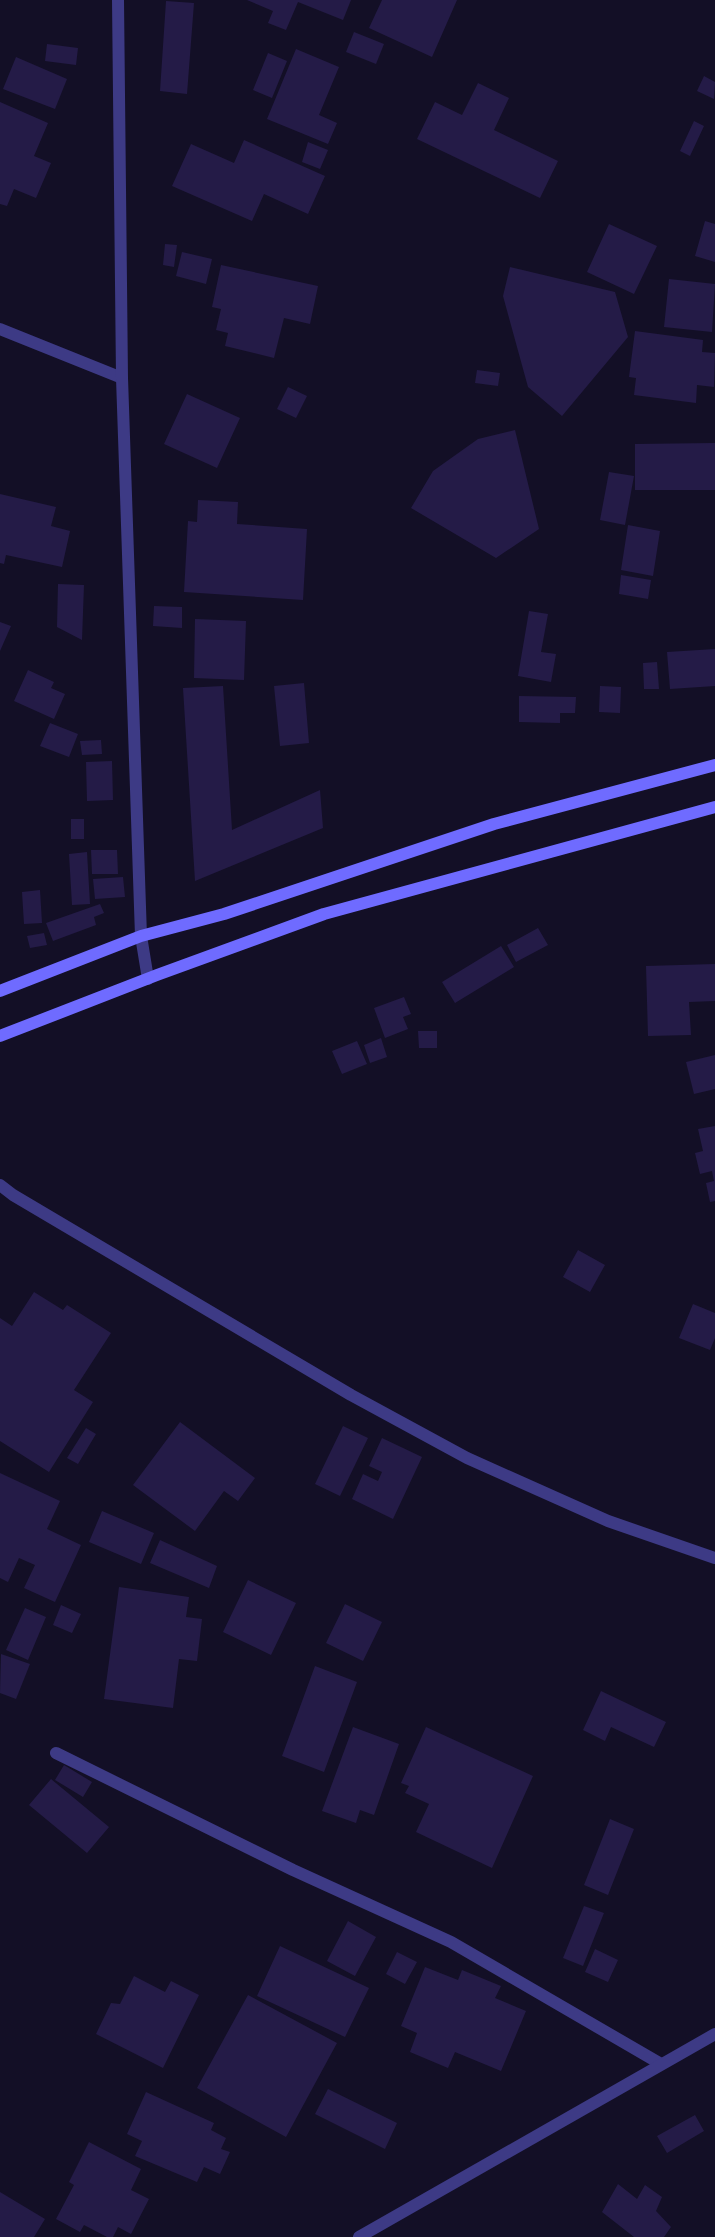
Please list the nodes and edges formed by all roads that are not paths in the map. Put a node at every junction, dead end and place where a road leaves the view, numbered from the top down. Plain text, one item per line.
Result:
1 (118, 0) edge
2 (0, 329) edge
3 (122, 378) junction
4 (715, 765) edge
5 (715, 807) edge
6 (141, 936) junction
7 (148, 979) junction
8 (0, 991) edge
9 (0, 1036) edge
10 (0, 1185) edge
11 (715, 1558) edge
12 (56, 1753) dead end
13 (715, 2034) edge
14 (661, 2064) junction
15 (359, 2237) edge

1 - 3 street
2 - 3 street
3 - 6 street
4 - 6 main road
5 - 7 main road
6 - 7 street
6 - 8 main road
7 - 9 main road
10 - 11 street
12 - 14 street
13 - 14 street
14 - 15 street

